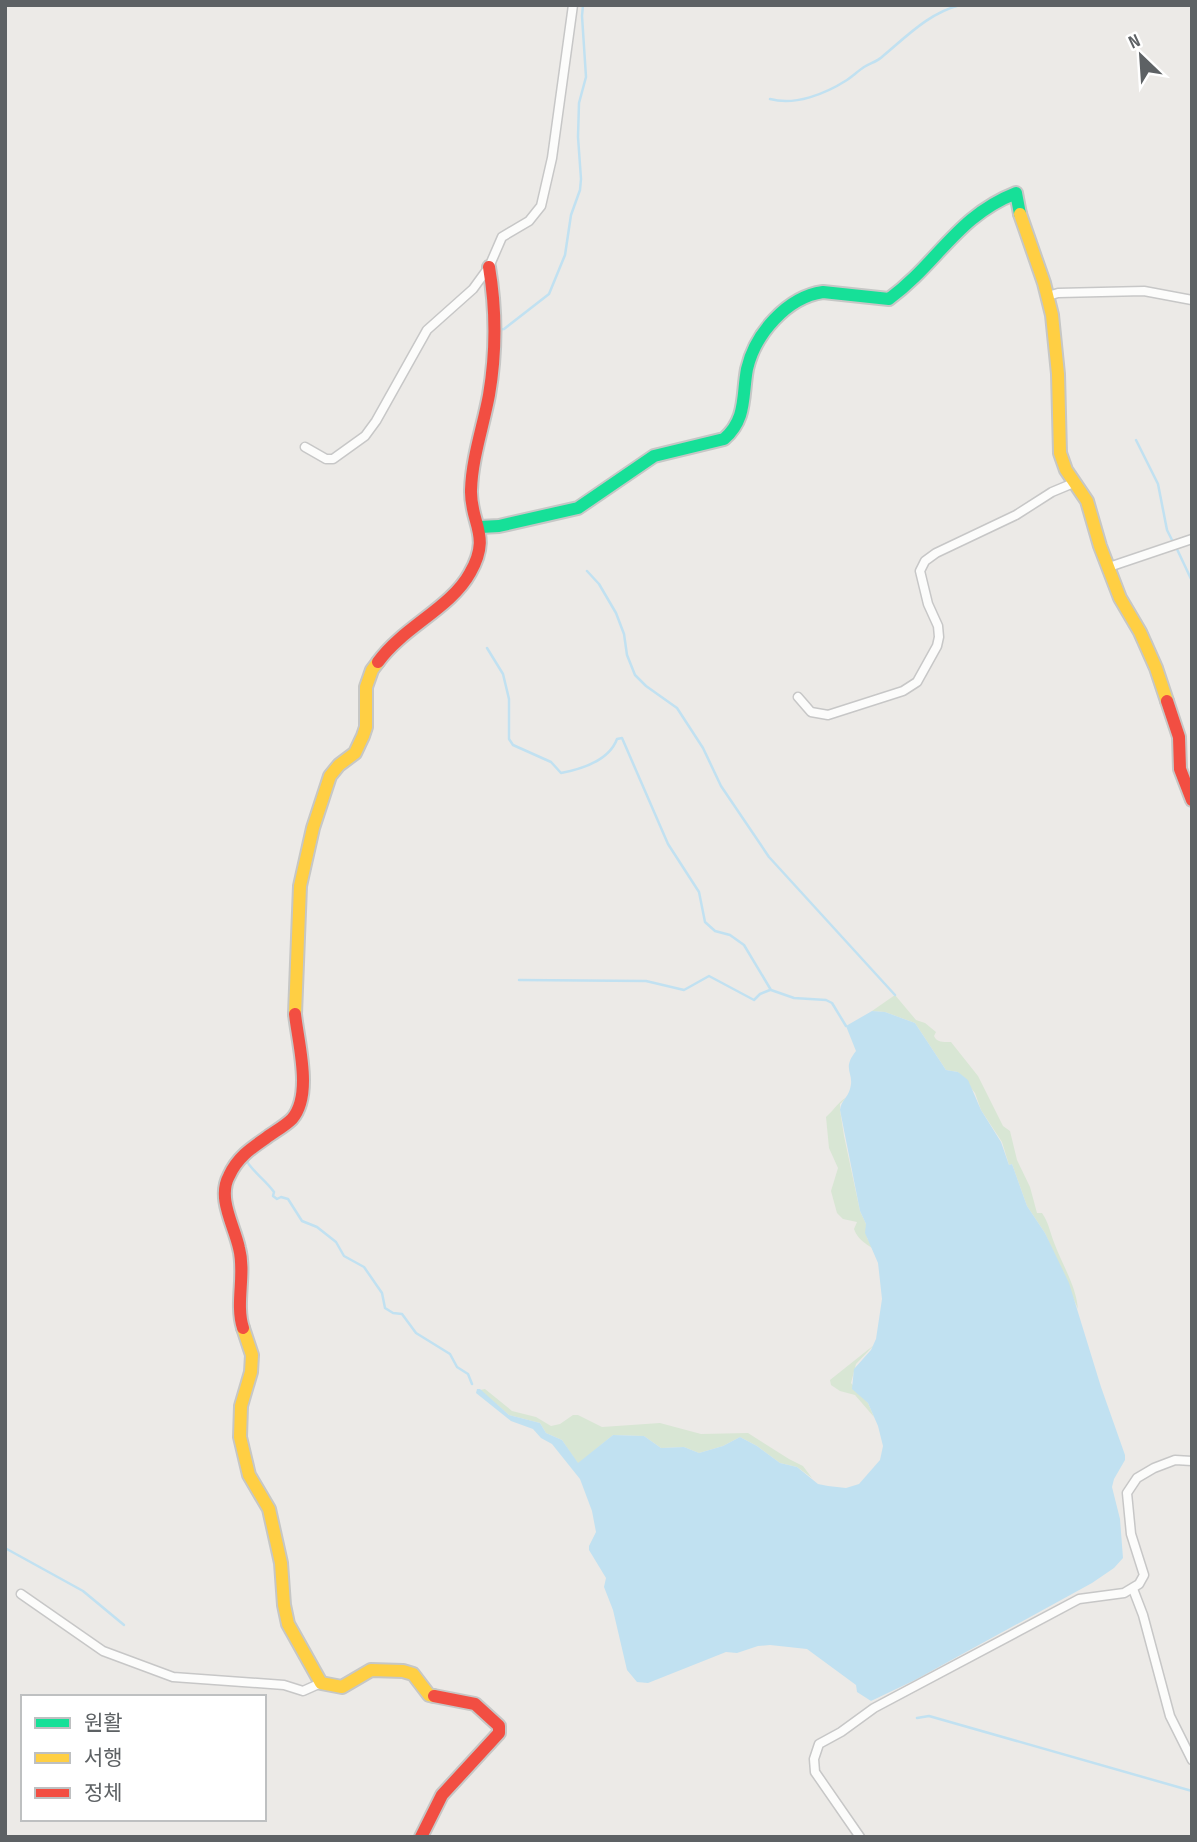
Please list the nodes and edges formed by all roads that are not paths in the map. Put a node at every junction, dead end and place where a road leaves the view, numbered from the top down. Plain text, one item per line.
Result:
1 (573, 5) edge
2 (489, 267) junction
3 (1048, 296) junction
4 (1192, 300) edge
5 (305, 447) dead end
6 (1076, 482) junction
7 (480, 527) junction
8 (1192, 539) edge
9 (1109, 567) junction
10 (798, 697) dead end
11 (1192, 800) edge
12 (1192, 1461) edge
13 (1133, 1589) junction
14 (21, 1594) dead end
15 (321, 1683) junction
16 (1192, 1760) edge
17 (421, 1837) edge
18 (860, 1837) edge

1 - 2 street
2 - 5 street
2 - 7 street
3 - 4 street
3 - 6 street
3 - 7 street
6 - 9 street
6 - 10 street
7 - 15 street
8 - 9 street
9 - 11 street
12 - 13 street
13 - 16 street
13 - 18 street
14 - 15 street
15 - 17 street

